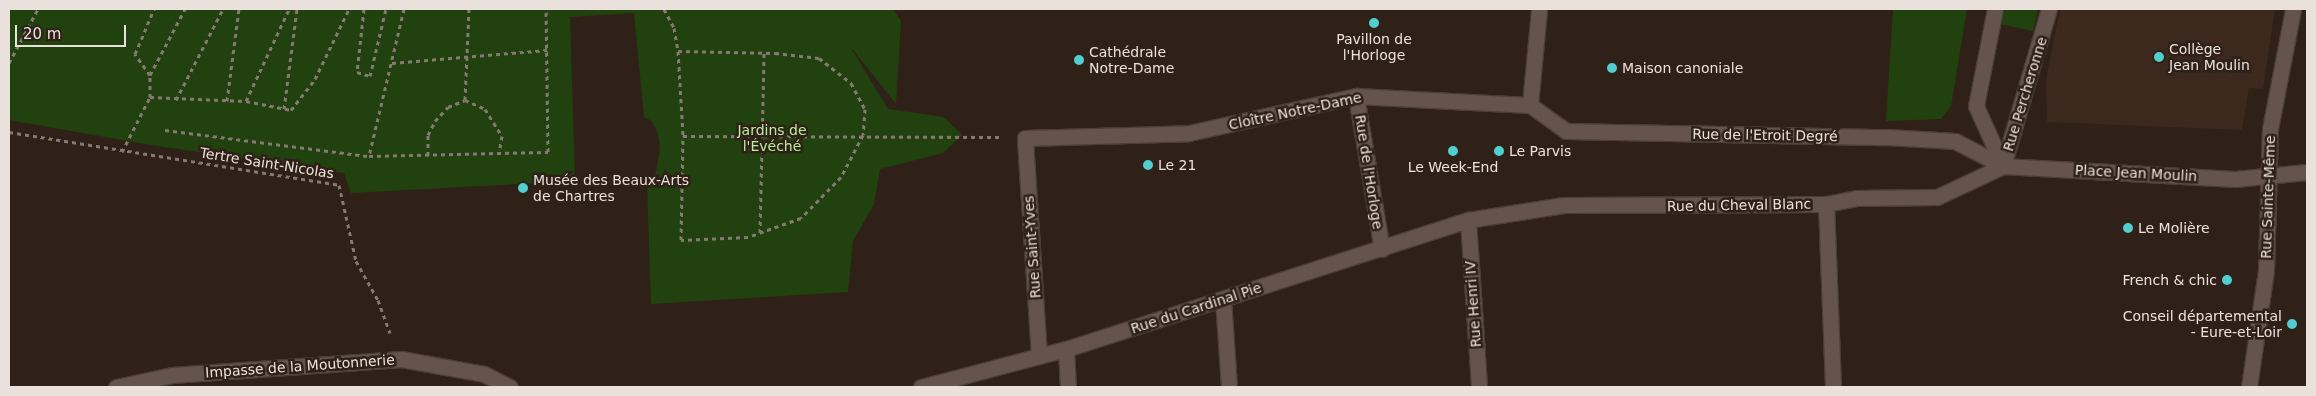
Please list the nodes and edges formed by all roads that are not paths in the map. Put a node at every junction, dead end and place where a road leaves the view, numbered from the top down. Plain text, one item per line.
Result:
1 (1539, 9) edge
2 (1995, 9) edge
3 (2050, 9) edge
4 (2293, 9) edge
5 (1356, 96) junction
6 (1530, 105) junction
7 (1025, 138) joint
8 (2003, 166) junction
9 (2307, 172) edge
10 (2270, 174) junction
11 (1826, 204) junction
12 (1468, 220) junction
13 (1382, 249) junction
14 (1223, 299) junction
15 (1066, 349) junction
16 (1039, 356) junction
17 (116, 387) edge
18 (510, 387) edge
19 (922, 387) edge
20 (1068, 387) edge
21 (1229, 387) edge
22 (1479, 387) edge
23 (1834, 387) edge
24 (2249, 387) edge

1 - 6 street
2 - 8 street, Rue Percheronne
3 - 8 street, Rue Percheronne
4 - 10 street, Rue Sainte-Même
5 - 6 street, Cloître Notre-Dame
5 - 7 street, Cloître Notre-Dame
5 - 13 street, Rue de l'Horloge
6 - 8 street, Rue de l'Etroit Degré
7 - 16 street, Rue Saint-Yves
8 - 10 street, Place Jean Moulin
8 - 11 street, Rue du Cheval Blanc
9 - 10 street, Place Jean Moulin
10 - 24 street, Rue Sainte-Même
11 - 12 street, Rue du Cheval Blanc
11 - 23 street
12 - 13 street, Rue du Cardinal Pie
12 - 22 street, Rue Henri IV
13 - 14 street, Rue du Cardinal Pie
14 - 15 street, Rue du Cardinal Pie
14 - 21 street
15 - 16 street, Rue du Cardinal Pie
15 - 20 street
16 - 19 street, Rue du Cardinal Pie
17 - 18 street, Impasse de la Moutonnerie

